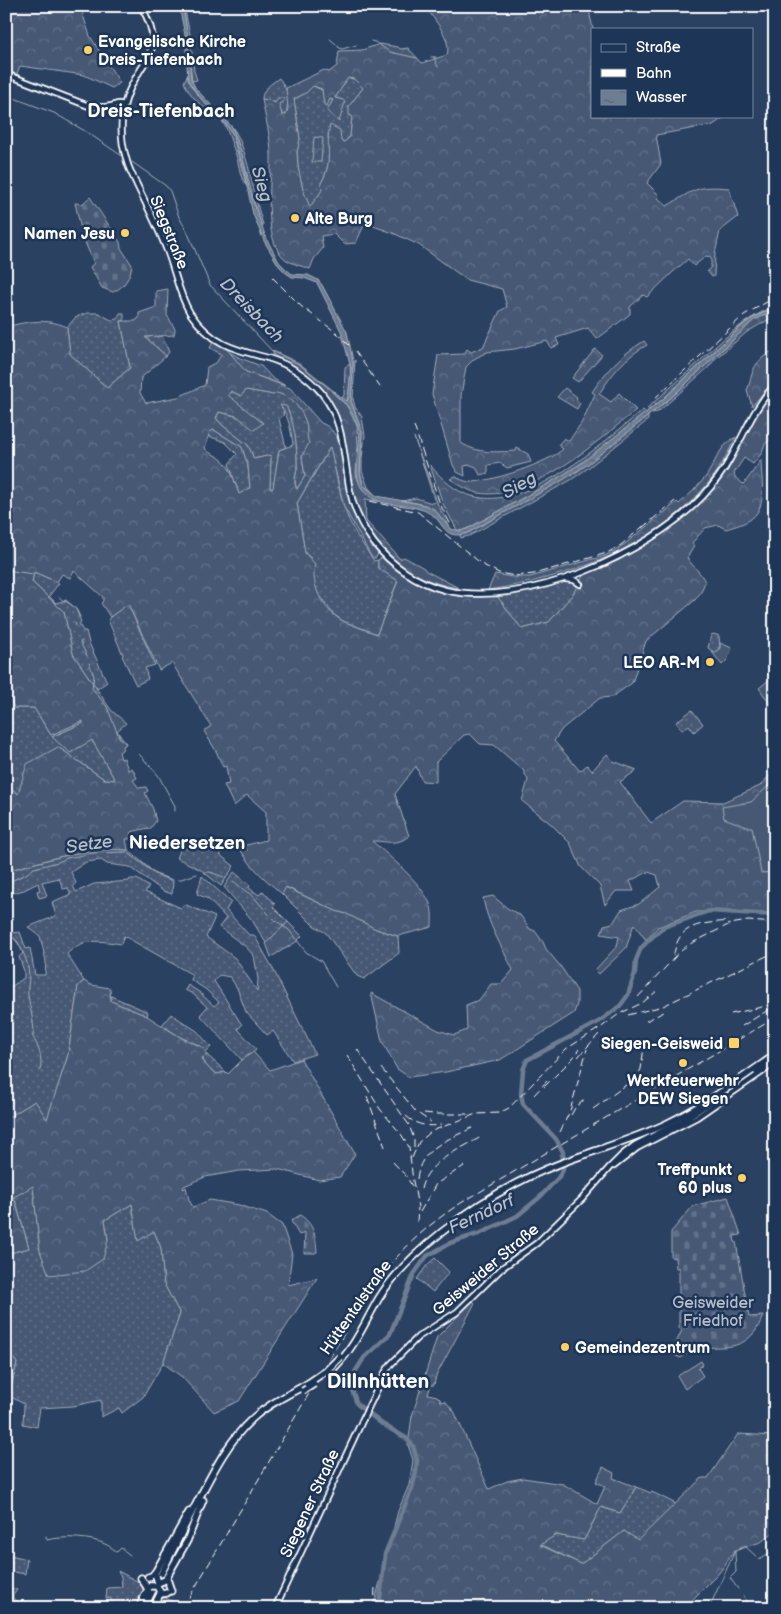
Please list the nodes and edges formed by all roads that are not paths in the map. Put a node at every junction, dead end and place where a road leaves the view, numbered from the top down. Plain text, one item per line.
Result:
1 (141, 6) edge
2 (6, 74) edge
3 (124, 105) junction
4 (115, 106) junction
5 (123, 115) junction
6 (775, 385) edge
7 (561, 579) junction
8 (580, 584) dead end
9 (775, 1050) edge
10 (775, 1057) edge
11 (775, 1063) edge
12 (546, 1167) junction
13 (607, 1171) junction
14 (367, 1410) joint
15 (201, 1499) junction
16 (156, 1574) junction
17 (166, 1579) junction
18 (150, 1588) junction
19 (160, 1593) junction
20 (139, 1608) edge
21 (144, 1608) edge
22 (148, 1608) edge
23 (153, 1608) edge
24 (275, 1608) edge

1 - 3 main road, Siegstraße
2 - 4 main road
3 - 4 main road
3 - 5 main road, Siegstraße
4 - 5 main road
5 - 7 main road, Siegstraße
6 - 7 main road, Siegstraße
7 - 8 main road
9 - 12 highway, Hüttentalstraße
10 - 12 highway, Hüttentalstraße
10 - 13 main road, Geisweider Straße
11 - 13 main road, Geisweider Straße
12 - 15 highway, Hüttentalstraße, bridge
12 - 15 highway, Hüttentalstraße, bridge
13 - 14 main road, Geisweider Straße
14 - 24 main road, Siegener Straße
15 - 16 highway
15 - 17 highway
15 - 21 highway, Hüttentalstraße
15 - 22 highway, Hüttentalstraße
16 - 17 highway, bridge
16 - 18 highway
17 - 19 highway
18 - 19 highway, bridge
18 - 20 highway
19 - 23 highway

